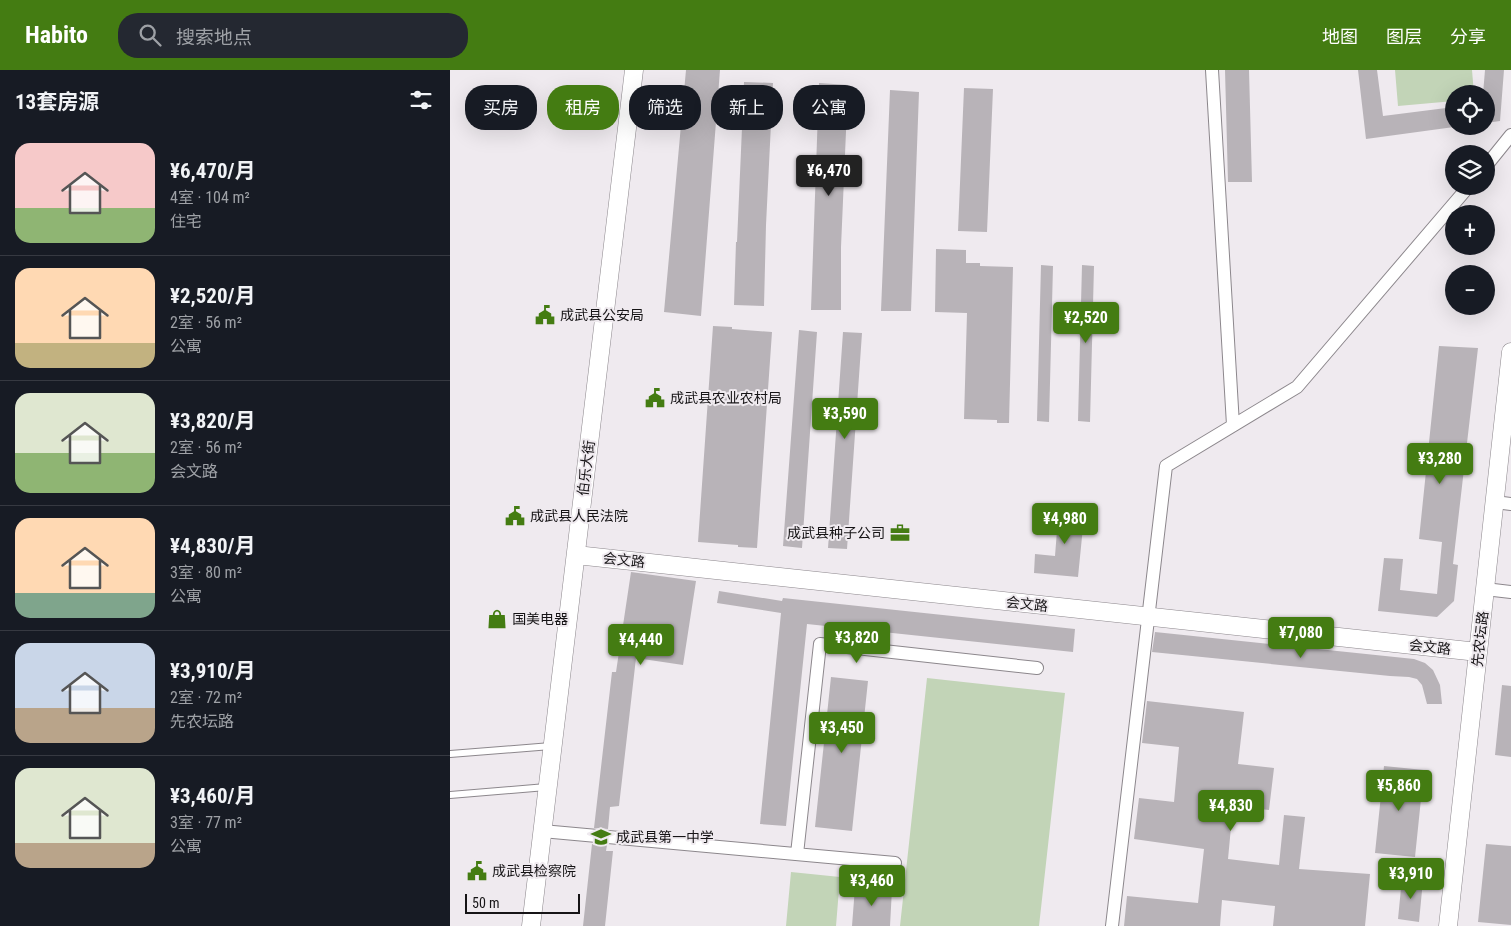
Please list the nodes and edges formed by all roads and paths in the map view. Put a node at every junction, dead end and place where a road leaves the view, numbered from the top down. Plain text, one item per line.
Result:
1 (634, 70) edge
2 (1212, 70) edge
3 (1511, 136) edge
4 (1495, 155) edge
5 (1461, 195) edge
6 (1511, 352) edge
7 (1507, 420) edge
8 (1233, 425) junction
9 (1503, 503) edge
10 (576, 555) junction
11 (1485, 589) junction
12 (1511, 592) edge
13 (1147, 617) junction
14 (1478, 652) junction
15 (1037, 668) dead end
16 (553, 746) junction
17 (450, 754) edge
18 (548, 787) junction
19 (450, 795) edge
20 (542, 831) junction
21 (797, 854) junction
22 (895, 863) dead end
23 (531, 926) edge
24 (1112, 926) edge
25 (1448, 926) edge

1 - 10 street, 伯乐大街
2 - 8 street
3 - 4 street
5 - 8 street
6 - 7 street, 先农坛路
7 - 9 street, 先农坛路
8 - 13 street
9 - 11 street, 先农坛路
10 - 13 street, 会文路
10 - 16 street, 伯乐大街
11 - 12 street
11 - 14 street, 先农坛路
13 - 14 street, 会文路
13 - 24 street
14 - 25 street, 先农坛路
15 - 21 street
16 - 17 lane
16 - 18 street, 伯乐大街
18 - 19 lane
18 - 20 street, 伯乐大街
20 - 21 street
20 - 23 street, 伯乐大街
21 - 22 street

